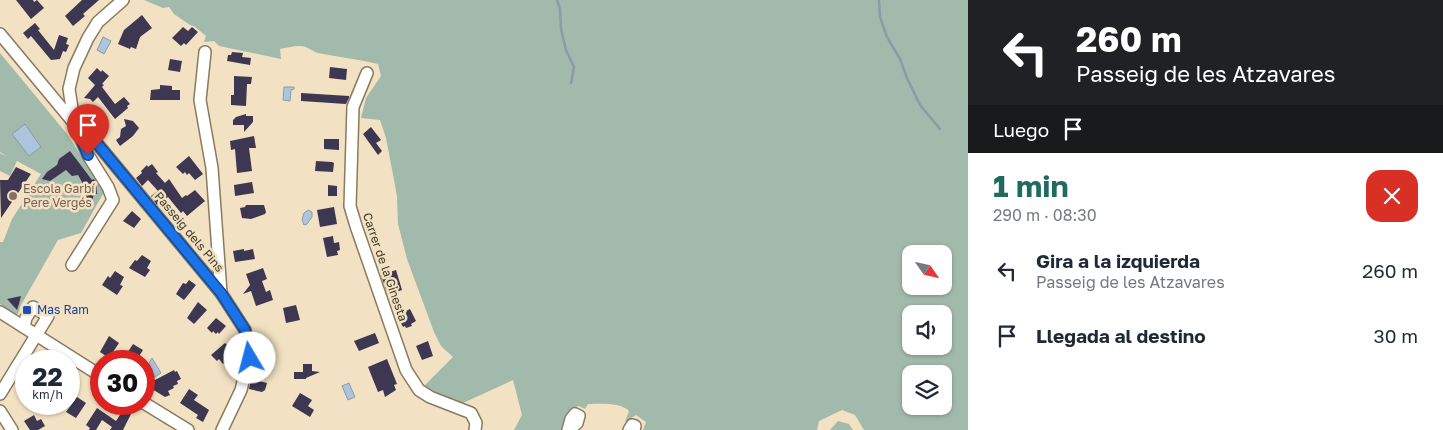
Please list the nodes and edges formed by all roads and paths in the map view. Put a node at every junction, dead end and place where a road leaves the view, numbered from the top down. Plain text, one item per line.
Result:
1 (123, 0) edge
2 (0, 34) edge
3 (204, 52) dead end
4 (367, 73) dead end
5 (74, 123) junction
6 (72, 265) dead end
7 (221, 293) junction
8 (0, 312) edge
9 (24, 327) junction
10 (35, 335) junction
11 (90, 369) edge
12 (0, 394) edge
13 (155, 409) edge
14 (0, 411) edge
15 (12, 430) edge
16 (188, 430) edge
17 (222, 430) edge
18 (475, 430) edge
19 (629, 430) edge
20 (634, 430) edge

1 - 5 street
2 - 5 street
3 - 7 street
4 - 18 street, Carrer de la Ginesta
5 - 6 street
5 - 7 street, Passeig dels Pins
7 - 17 street, Passeig dels Pins
8 - 9 street
9 - 10 street
9 - 10 street
10 - 11 street
10 - 12 street
13 - 16 street
14 - 15 street
19 - 20 street

